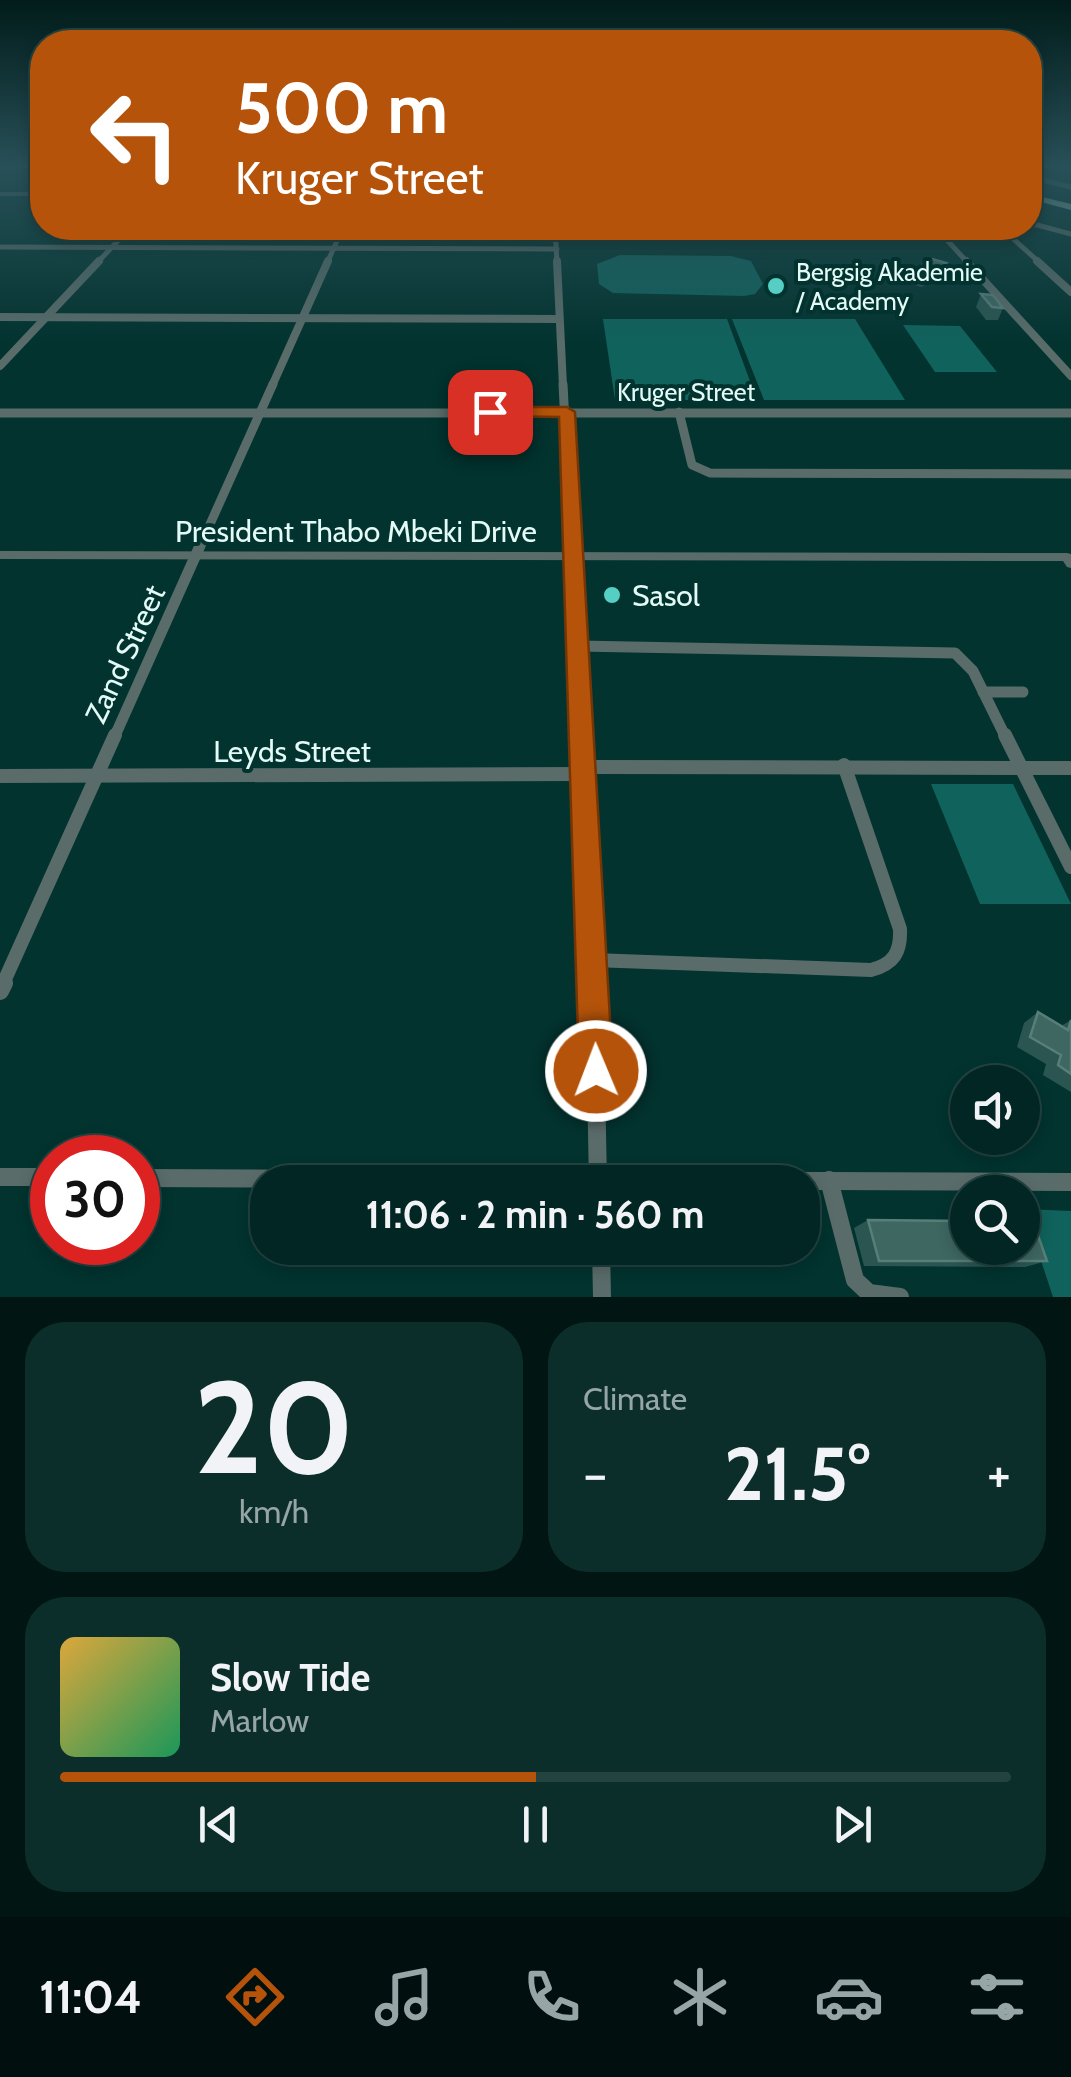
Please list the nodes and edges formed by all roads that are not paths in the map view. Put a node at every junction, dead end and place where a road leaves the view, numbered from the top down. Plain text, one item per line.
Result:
1 (1042, 226) edge
2 (1071, 234) edge
3 (119, 240) edge
4 (338, 240) edge
5 (557, 240) edge
6 (947, 240) edge
7 (1014, 240) edge
8 (0, 247) edge
9 (112, 247) junction
10 (334, 248) junction
11 (557, 248) junction
12 (1071, 292) edge
13 (0, 317) edge
14 (46, 317) junction
15 (305, 318) junction
16 (559, 319) junction
17 (0, 366) edge
18 (1071, 376) edge
19 (567, 412) junction
20 (680, 412) junction
21 (0, 413) edge
22 (1071, 413) edge
23 (260, 414) junction
24 (1071, 474) edge
25 (0, 555) edge
26 (198, 556) junction
27 (574, 556) junction
28 (1070, 559) edge
29 (578, 646) junction
30 (983, 692) junction
31 (1023, 692) dead end
32 (844, 766) junction
33 (1022, 768) junction
34 (1069, 768) edge
35 (584, 771) junction
36 (0, 776) edge
37 (95, 776) junction
38 (1069, 859) edge
39 (593, 960) junction
40 (0, 991) edge
41 (598, 1165) edge
42 (0, 1177) edge
43 (30, 1178) edge
44 (160, 1178) edge
45 (250, 1179) edge
46 (820, 1180) edge
47 (829, 1180) junction
48 (1071, 1182) edge
49 (601, 1265) edge
50 (602, 1297) edge
51 (900, 1297) edge

1 - 2 street
3 - 9 street
4 - 10 street, Zand Street
5 - 11 street
6 - 18 street
7 - 12 street
8 - 9 street
9 - 10 street
9 - 14 street
10 - 11 street
10 - 15 street, Zand Street
11 - 16 street
13 - 14 street
14 - 15 street
14 - 17 street
15 - 16 street
15 - 23 street, Zand Street
16 - 19 street
19 - 20 street, Kruger Street
19 - 23 street, Kruger Street
19 - 27 street
20 - 22 street, Kruger Street
20 - 24 street
21 - 23 street, Kruger Street
23 - 26 street, Zand Street
25 - 26 street, President Thabo Mbeki Drive
26 - 27 street, President Thabo Mbeki Drive
26 - 37 street, Zand Street
27 - 28 street, President Thabo Mbeki Drive
27 - 29 street
29 - 30 street
29 - 35 street
30 - 31 street
30 - 33 street
32 - 33 street, Leyds Street
32 - 35 street, Leyds Street
32 - 39 street
33 - 34 street, Leyds Street
33 - 38 street
35 - 37 street, Leyds Street
35 - 39 street
36 - 37 street, Leyds Street
37 - 40 street, Zand Street
39 - 41 street
42 - 43 street
44 - 45 street
46 - 47 street
47 - 48 street
47 - 51 street
49 - 50 street

